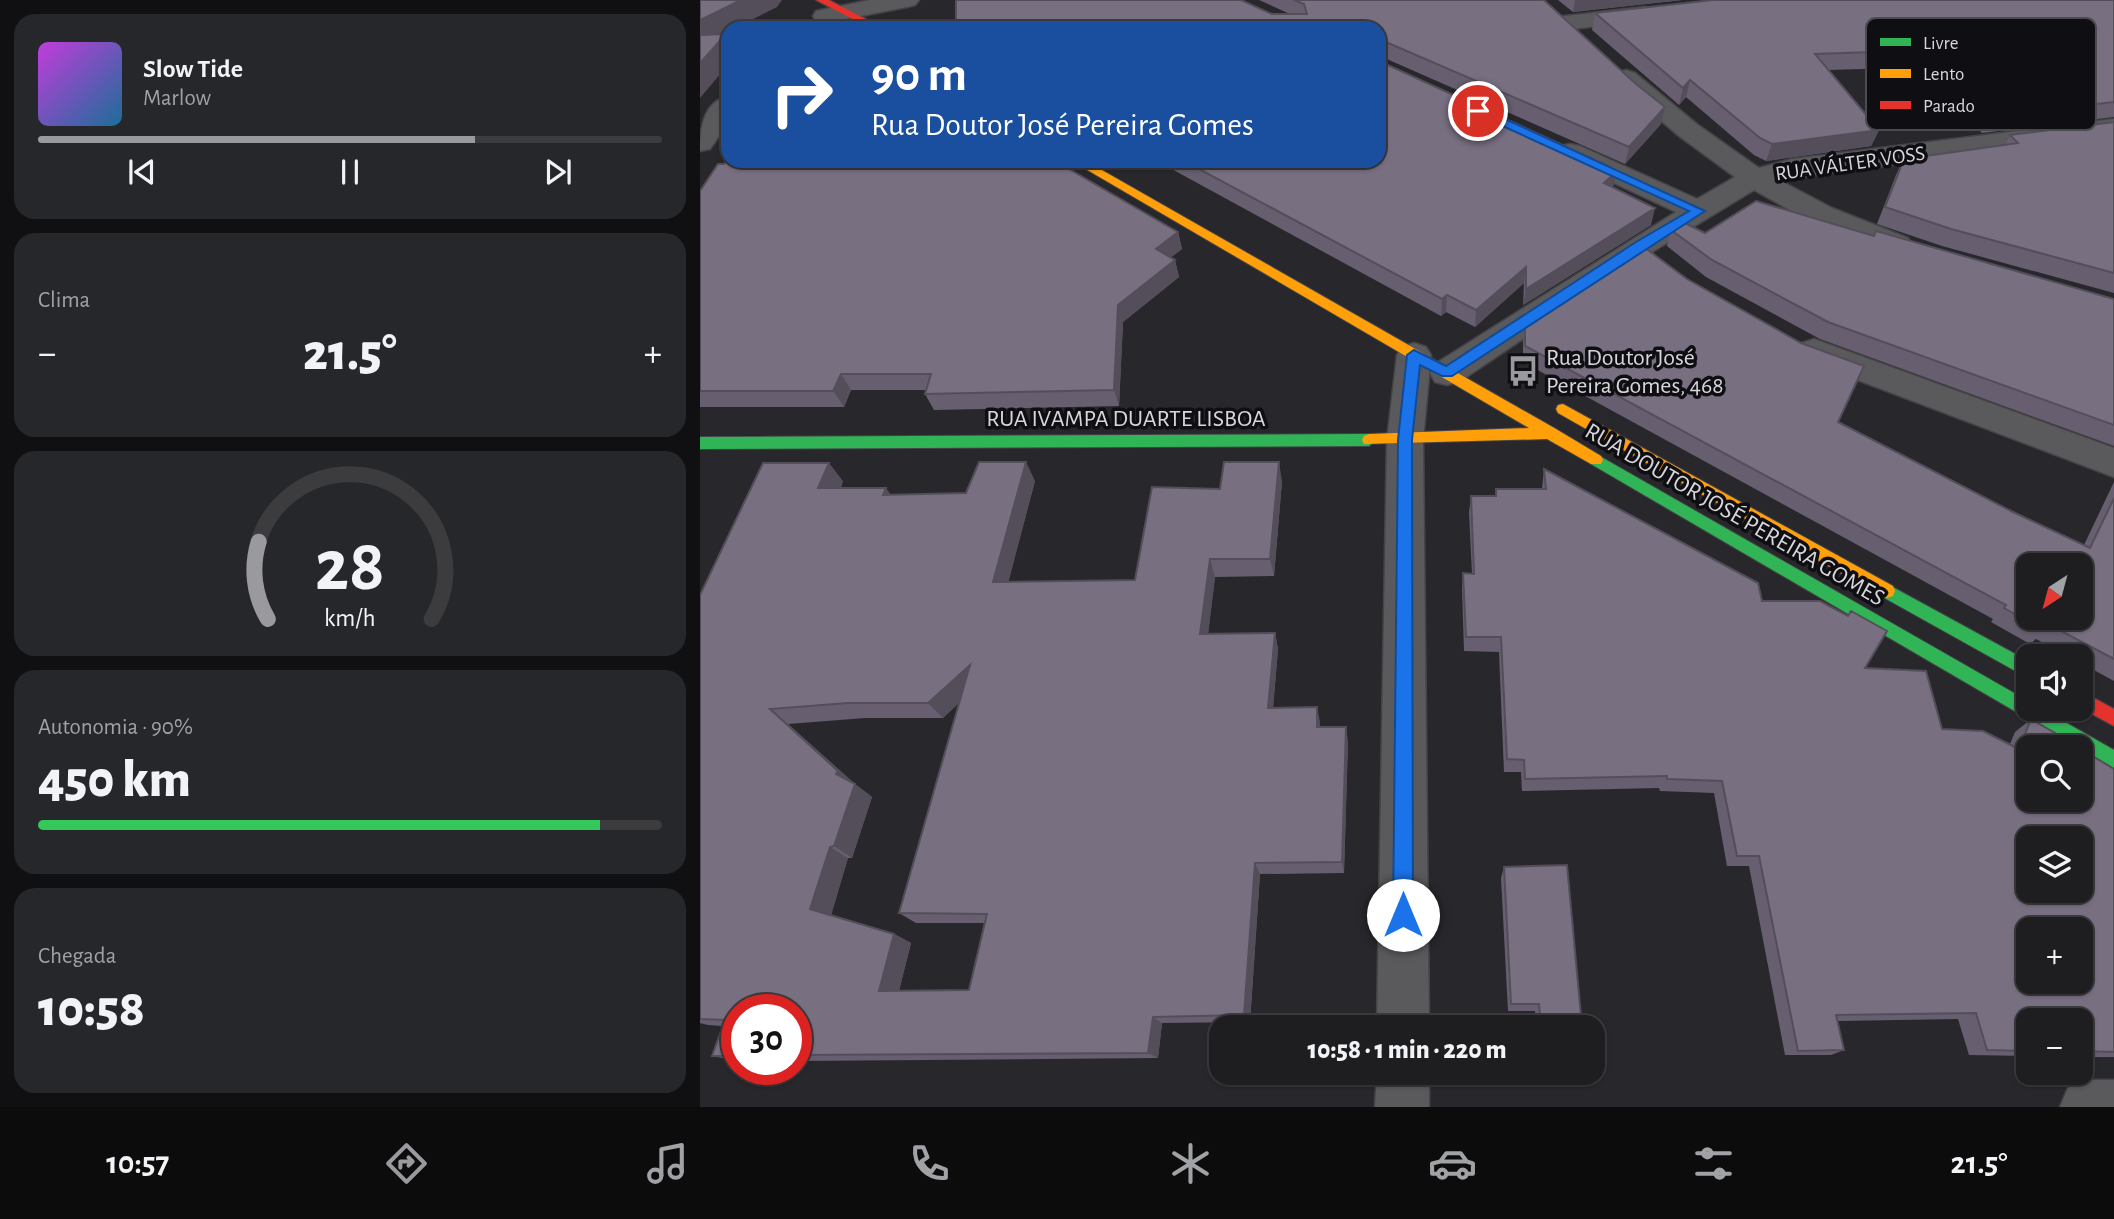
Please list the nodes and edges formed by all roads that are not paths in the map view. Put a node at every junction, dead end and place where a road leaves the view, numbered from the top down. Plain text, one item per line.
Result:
1 (907, 0) edge
2 (826, 10) edge
3 (1674, 11) edge
4 (858, 21) edge
5 (721, 114) edge
6 (2114, 127) edge
7 (2096, 129) edge
8 (2090, 130) edge
9 (700, 143) edge
10 (1552, 144) edge
11 (1091, 168) edge
12 (1752, 179) junction
13 (1699, 211) junction
14 (1924, 253) edge
15 (1783, 336) edge
16 (1455, 361) junction
17 (1553, 404) dead end
18 (1551, 433) junction
19 (1405, 440) junction
20 (700, 443) edge
21 (2114, 463) edge
22 (2016, 663) edge
23 (2093, 706) edge
24 (2114, 718) edge
25 (2114, 760) edge
26 (1403, 1015) edge
27 (1403, 1085) edge
28 (1402, 1107) edge
29 (2087, 1107) edge
30 (2114, 1107) edge

1 - 2 street
2 - 4 main road
3 - 12 street
5 - 9 street
6 - 7 street, RUA VÁLTER VOSS
8 - 12 street, RUA VÁLTER VOSS
10 - 13 street
11 - 16 main road, RUA DOUTOR JOSÉ PEREIRA GOMES
12 - 13 street, RUA VÁLTER VOSS
12 - 14 street
13 - 16 street, RUA VÁLTER VOSS
15 - 21 street
16 - 18 main road, RUA DOUTOR JOSÉ PEREIRA GOMES
16 - 19 street
17 - 22 main road, RUA DOUTOR JOSÉ PEREIRA GOMES
18 - 19 main road, RUA IVAMPA DUARTE LISBOA
18 - 25 main road, RUA DOUTOR JOSÉ PEREIRA GOMES
19 - 20 main road, RUA IVAMPA DUARTE LISBOA
19 - 26 street
23 - 24 main road
27 - 28 street
29 - 30 street

